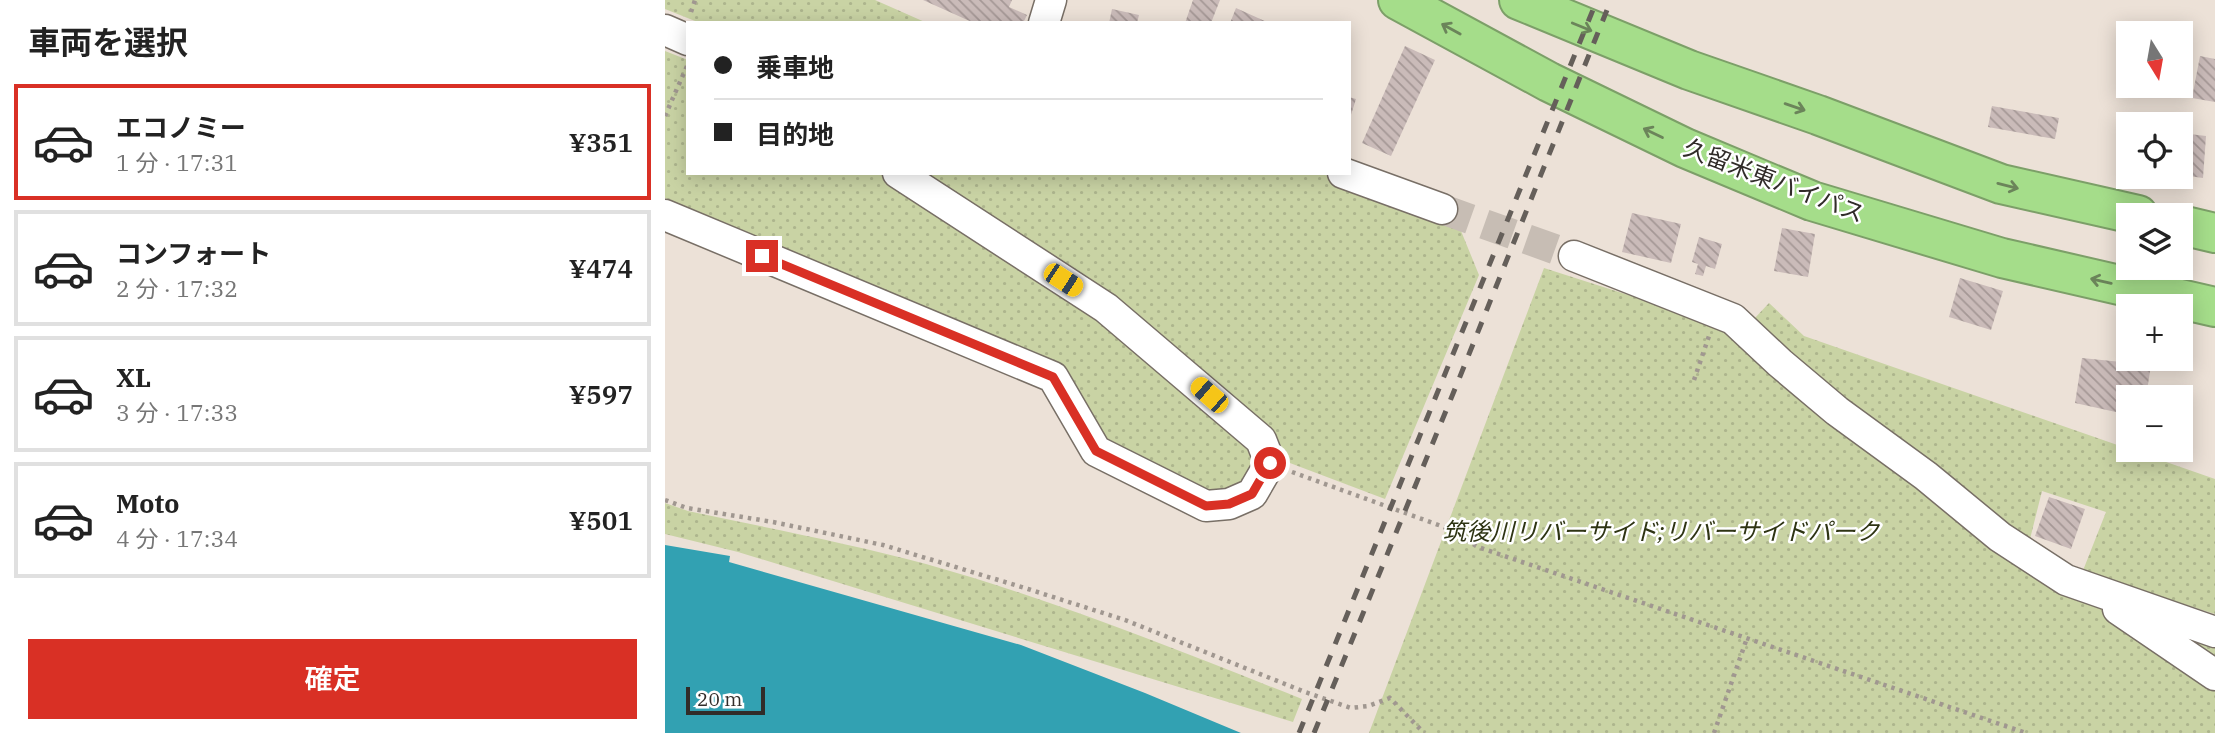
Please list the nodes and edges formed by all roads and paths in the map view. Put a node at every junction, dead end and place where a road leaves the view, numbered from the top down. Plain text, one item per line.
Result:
1 (1051, 0) edge
2 (1398, 0) edge
3 (1520, 0) edge
4 (1045, 21) edge
5 (665, 30) edge
6 (686, 39) edge
7 (686, 69) edge
8 (665, 116) edge
9 (901, 175) edge
10 (1348, 175) edge
11 (1442, 209) tunnel mouth
12 (2116, 210) edge
13 (665, 215) edge
14 (2193, 228) edge
15 (2215, 233) edge
16 (1574, 256) tunnel mouth
17 (2215, 307) edge
18 (1717, 312) junction
19 (1694, 380) dead end
20 (1347, 493) dead end
21 (665, 500) edge
22 (2086, 587) junction
23 (2215, 632) edge
24 (1747, 638) junction
25 (2215, 675) edge
26 (1424, 733) edge
27 (1714, 733) edge
28 (2026, 733) edge

1 - 4 street
17 -> 2 highway, 久留米東バイパス
3 -> 12 highway
5 - 6 street
7 - 8 path
9 - 13 street
10 - 11 street
14 - 15 highway
16 - 18 street
18 - 19 path
18 - 22 street
20 - 24 path
21 - 26 path
22 - 23 street
22 - 25 street
24 - 27 path
24 - 28 path

